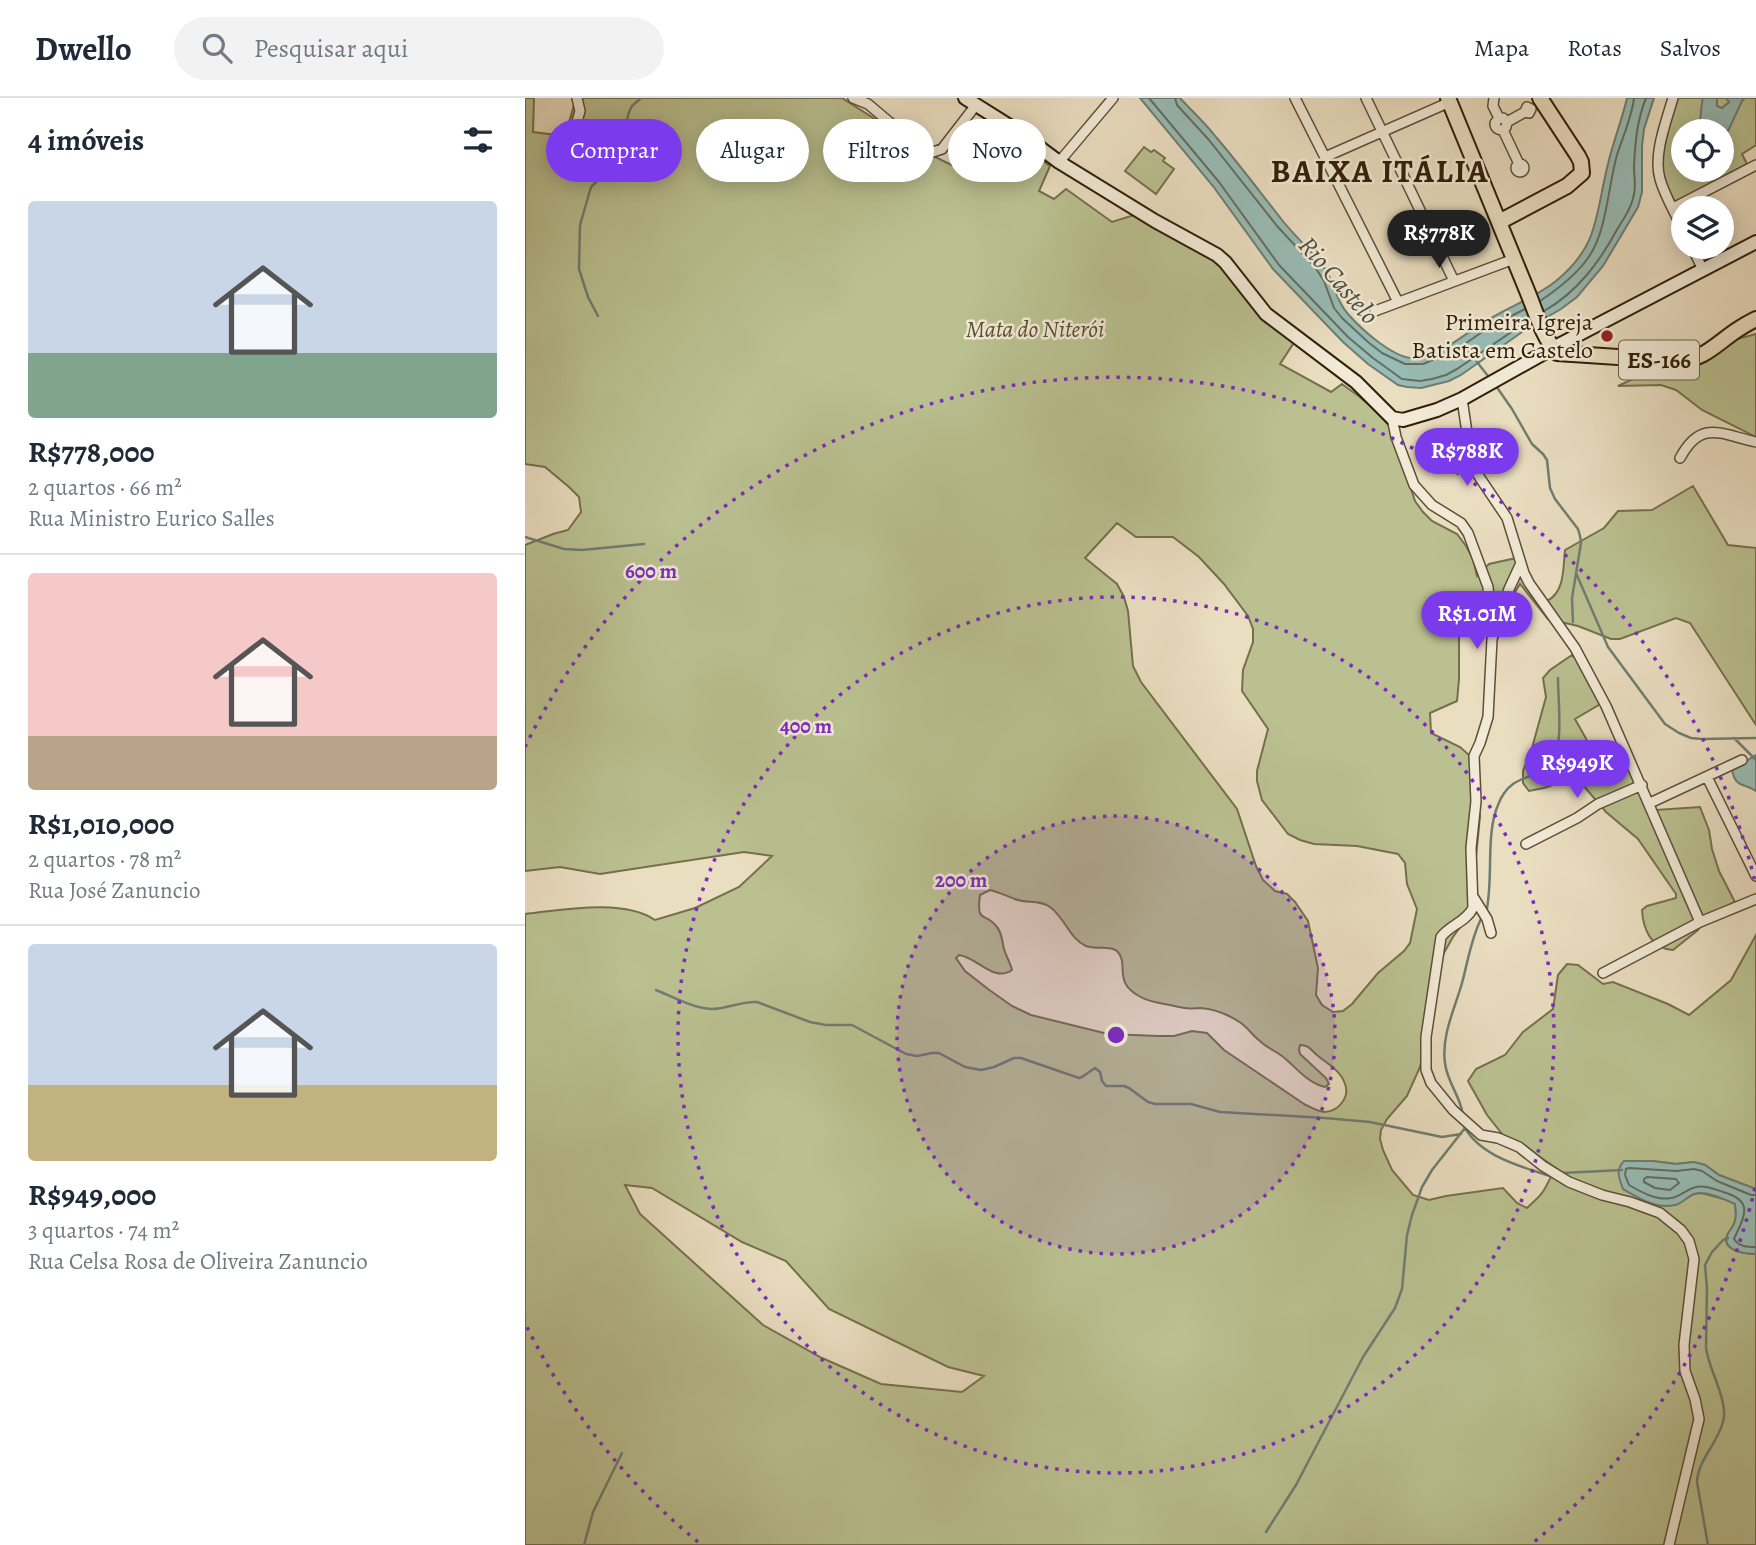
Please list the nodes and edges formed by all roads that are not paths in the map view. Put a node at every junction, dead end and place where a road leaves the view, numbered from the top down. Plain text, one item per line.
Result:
1 (577, 98) edge
2 (853, 98) edge
3 (1113, 98) edge
4 (1295, 98) edge
5 (1366, 98) edge
6 (1494, 98) edge
7 (1540, 98) edge
8 (1673, 98) edge
9 (1449, 100) edge
10 (972, 101) edge
11 (1525, 112) dead end
12 (578, 119) edge
13 (1503, 123) junction
14 (1382, 131) junction
15 (1325, 157) junction
16 (1059, 162) junction
17 (1519, 164) dead end
18 (1756, 165) edge
19 (1696, 196) edge
20 (1671, 204) edge
21 (1499, 222) junction
22 (1756, 242) edge
23 (1514, 259) junction
24 (1698, 259) edge
25 (1703, 270) junction
26 (1454, 281) junction
27 (1398, 302) junction
28 (1375, 310) dead end
29 (1756, 318) edge
30 (1553, 348) junction
31 (1462, 400) junction
32 (1392, 418) junction
33 (1756, 442) edge
34 (1680, 458) dead end
35 (1521, 563) junction
36 (1492, 639) junction
37 (1742, 760) dead end
38 (1707, 776) junction
39 (1642, 785) junction
40 (1650, 803) junction
41 (1526, 844) dead end
42 (1756, 876) edge
43 (1474, 898) junction
44 (1756, 899) edge
45 (1700, 922) junction
46 (1491, 933) dead end
47 (1603, 973) dead end
48 (1669, 1545) edge

1 - 12 street
2 - 10 street
3 - 16 street
4 - 15 street
5 - 14 street
6 - 13 street
7 - 21 main road
8 - 20 street
9 - 14 street
9 - 21 main road
10 - 16 main road
11 - 13 street
13 - 17 street
14 - 15 street
14 - 26 street
15 - 27 street
16 - 32 main road
18 - 19 street
21 - 23 main road
22 - 25 main road
23 - 26 street
23 - 30 main road
24 - 25 street
25 - 30 main road
26 - 27 street
27 - 28 street
29 - 30 main road, ES-166
30 - 31 main road
31 - 32 main road
31 - 35 street
32 - 36 street
33 - 34 street
35 - 36 street
35 - 39 street
36 - 43 street
37 - 38 street
38 - 40 street
38 - 42 street
39 - 40 street
39 - 41 street
40 - 45 street
43 - 46 street
43 - 48 street
44 - 45 street
45 - 47 street

